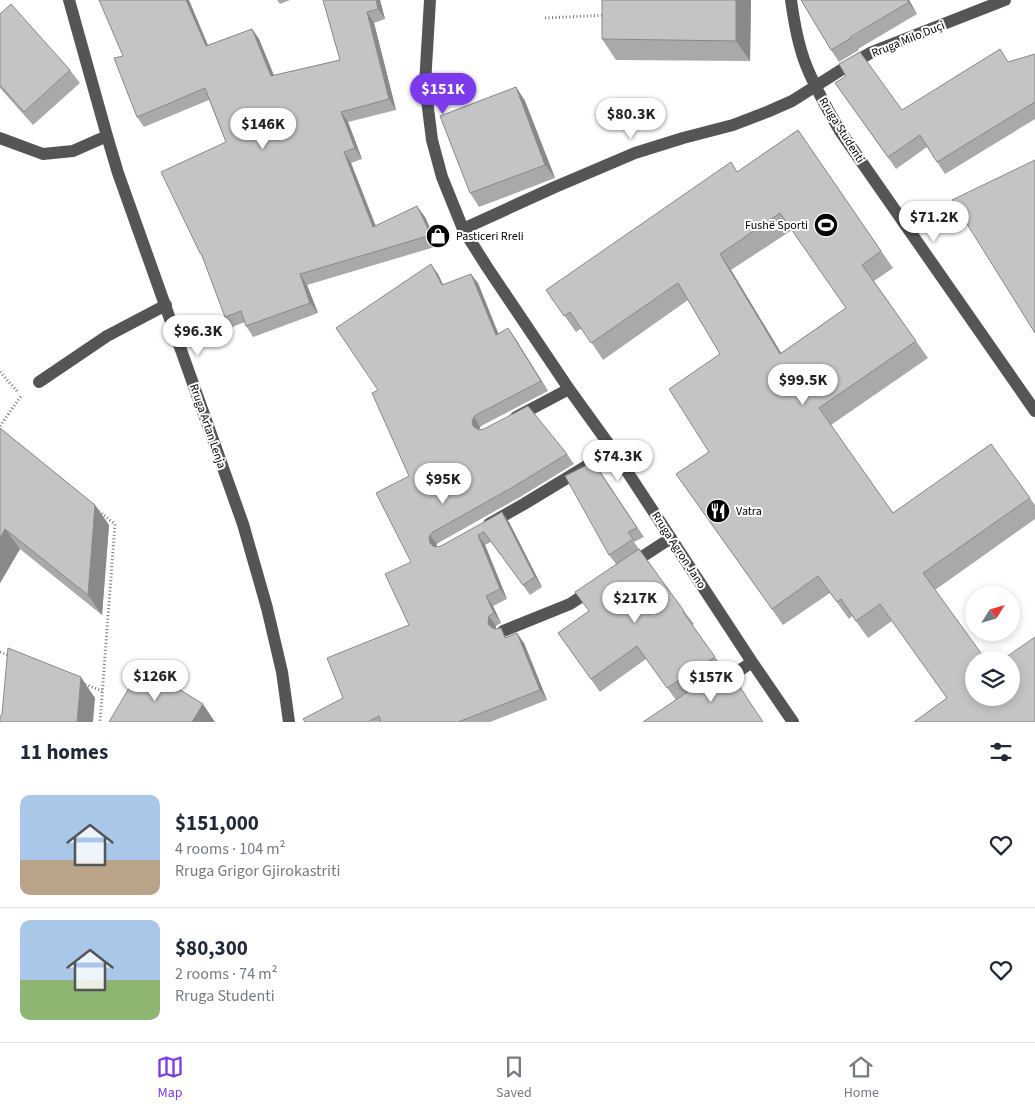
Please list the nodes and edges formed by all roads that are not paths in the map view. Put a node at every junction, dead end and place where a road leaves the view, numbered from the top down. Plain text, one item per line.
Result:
1 (69, 0) edge
2 (430, 0) edge
3 (791, 0) edge
4 (1005, 0) edge
5 (816, 87) junction
6 (107, 136) junction
7 (0, 138) edge
8 (463, 229) junction
9 (166, 305) junction
10 (39, 382) dead end
11 (569, 389) junction
12 (1035, 412) edge
13 (504, 423) edge
14 (614, 450) junction
15 (476, 531) edge
16 (671, 538) junction
17 (624, 568) edge
18 (601, 584) edge
19 (503, 631) edge
20 (752, 662) junction
21 (711, 689) edge
22 (289, 722) edge
23 (793, 722) edge

1 - 6 street, Rruga Artan Lenja
2 - 8 street, Rruga Agron Jano
3 - 5 street
4 - 5 street, Rruga Milo Duçi
5 - 8 street, Rruga Studenti
5 - 12 street, Rruga Studenti
6 - 7 street
6 - 9 street, Rruga Artan Lenja
8 - 11 street, Rruga Agron Jano
9 - 10 street
9 - 22 street, Rruga Artan Lenja
11 - 13 street
11 - 14 street, Rruga Agron Jano
14 - 15 street
14 - 16 street, Rruga Agron Jano
16 - 17 street
16 - 20 street, Rruga Agron Jano
18 - 19 street
20 - 21 street
20 - 23 street, Rruga Agron Jano

